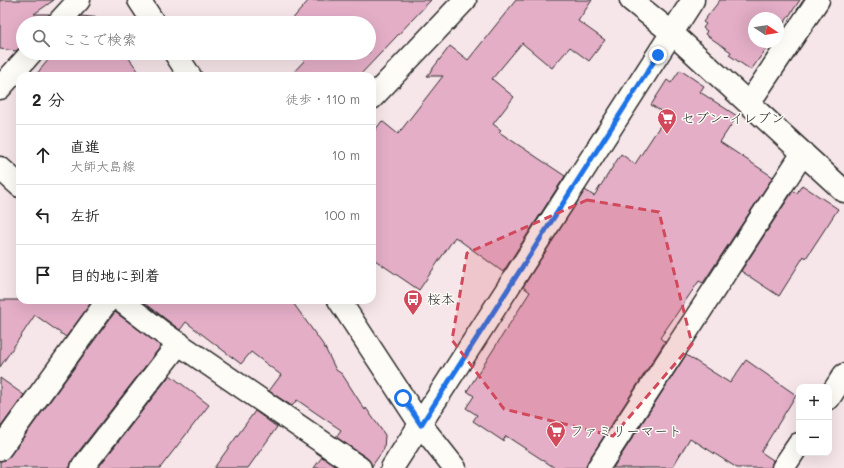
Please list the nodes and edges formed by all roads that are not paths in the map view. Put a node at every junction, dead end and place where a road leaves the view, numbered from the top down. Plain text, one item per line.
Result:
1 (79, 0) edge
2 (139, 0) edge
3 (465, 0) edge
4 (631, 0) edge
5 (693, 0) edge
6 (818, 0) edge
7 (64, 16) edge
8 (149, 16) edge
9 (672, 33) junction
10 (23, 60) edge
11 (180, 60) edge
12 (187, 72) edge
13 (3, 77) edge
14 (376, 94) edge
15 (749, 103) junction
16 (803, 153) junction
17 (0, 168) edge
18 (16, 182) edge
19 (844, 191) edge
20 (105, 304) edge
21 (125, 304) edge
22 (342, 304) edge
23 (179, 343) junction
24 (844, 375) edge
25 (832, 393) edge
26 (421, 425) junction
27 (796, 448) edge
28 (0, 449) edge
29 (82, 468) edge
30 (360, 468) edge
31 (392, 468) edge
32 (455, 468) edge
33 (598, 468) edge
34 (783, 468) edge

1 - 7 street
2 - 8 street
3 - 14 street
4 - 9 street
5 - 9 street
6 - 15 street
9 - 15 street
9 - 26 street
10 - 13 street
11 - 12 street
15 - 16 street
16 - 19 street
16 - 33 street
17 - 18 street
20 - 28 street
21 - 23 street
22 - 26 street
23 - 29 street
23 - 30 street
24 - 25 street
26 - 31 street
26 - 32 street
27 - 34 street

